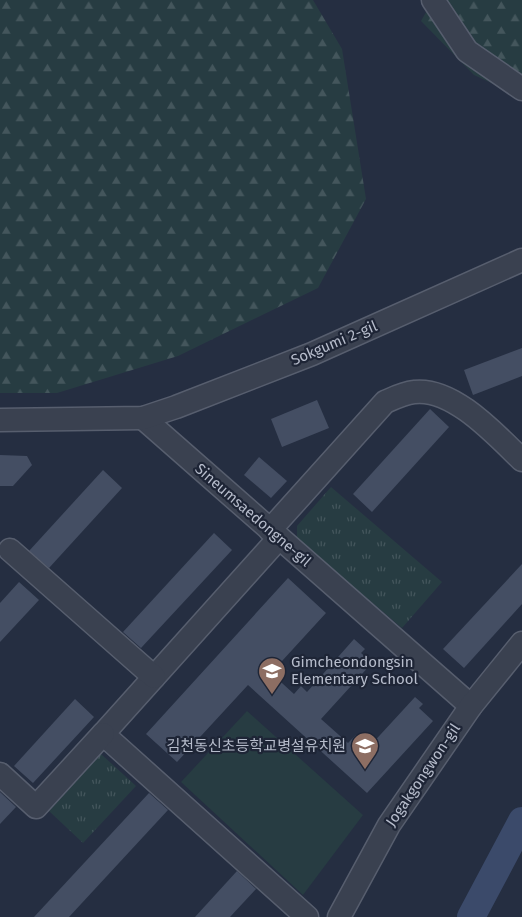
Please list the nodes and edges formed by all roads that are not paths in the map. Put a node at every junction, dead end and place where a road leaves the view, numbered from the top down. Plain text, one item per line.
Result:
1 (433, 0) edge
2 (522, 89) edge
3 (522, 260) edge
4 (143, 418) junction
5 (0, 420) edge
6 (522, 460) edge
7 (275, 534) junction
8 (10, 550) dead end
9 (522, 643) edge
10 (154, 677) junction
11 (471, 706) junction
12 (103, 734) junction
13 (0, 774) edge
14 (307, 917) edge
15 (339, 917) edge

1 - 2 street
3 - 4 street, Sokgumi 2-gil
4 - 5 street
4 - 7 street, Sineumsaedongne-gil
6 - 7 street
7 - 10 street
7 - 11 street, Sineumsaedongne-gil
8 - 10 street
9 - 11 street, Jogakgongwon-gil
10 - 12 street
11 - 15 street, Jogakgongwon-gil
12 - 13 street
12 - 14 street

